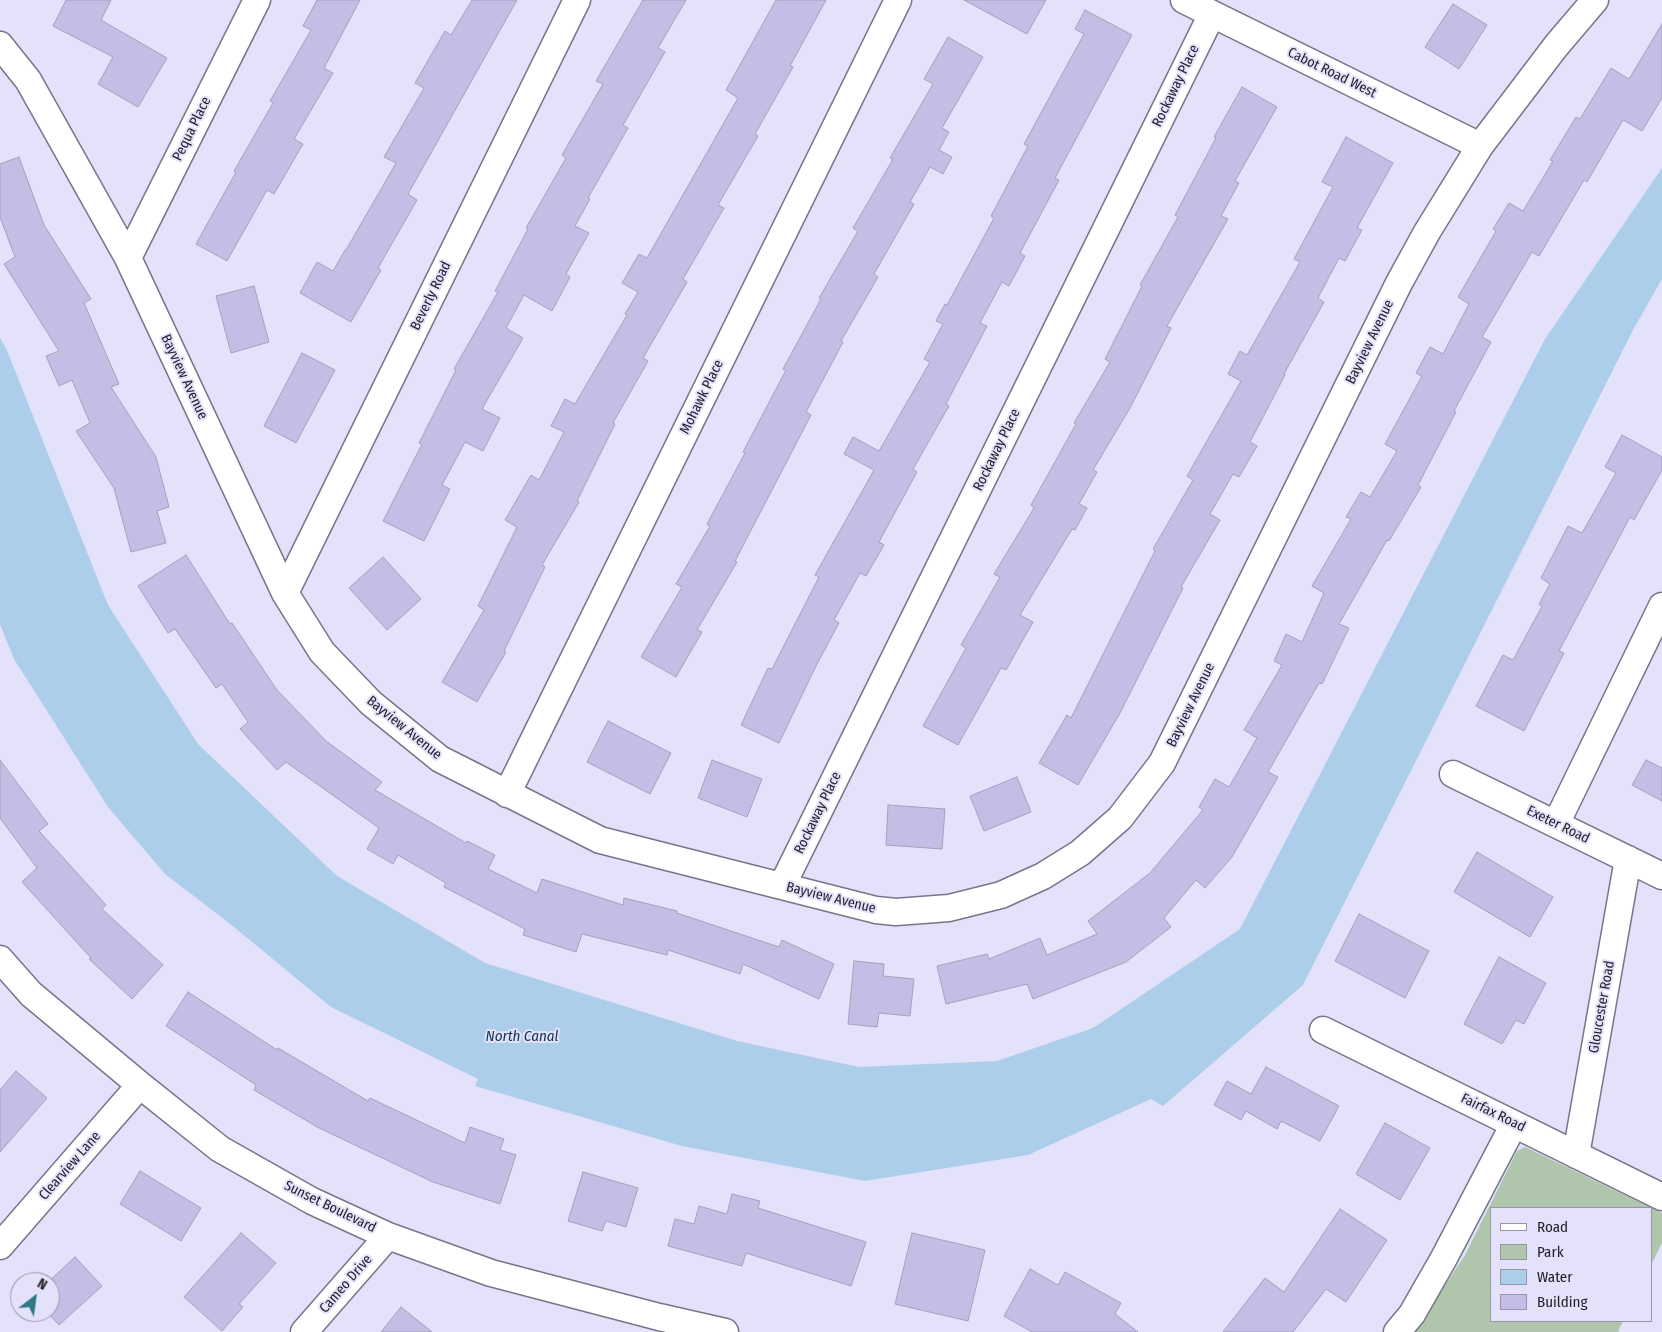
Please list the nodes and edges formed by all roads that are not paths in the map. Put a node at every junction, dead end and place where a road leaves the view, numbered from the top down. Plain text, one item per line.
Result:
1 (257, 0) edge
2 (577, 0) edge
3 (898, 0) edge
4 (1184, 0) edge
5 (1595, 0) edge
6 (1212, 14) junction
7 (0, 44) edge
8 (1480, 146) junction
9 (128, 258) junction
10 (285, 593) junction
11 (1662, 606) edge
12 (1453, 774) dead end
13 (507, 794) junction
14 (1556, 824) junction
15 (1628, 860) junction
16 (1662, 876) edge
17 (782, 886) junction
18 (0, 959) edge
19 (1323, 1030) dead end
20 (140, 1085) junction
21 (1514, 1124) junction
22 (1576, 1155) junction
23 (1662, 1197) edge
24 (388, 1236) junction
25 (0, 1246) edge
26 (655, 1324) edge
27 (304, 1332) edge
28 (725, 1332) edge
29 (1397, 1332) edge

1 - 9 street, Pequa Place
2 - 10 street, Beverly Road
3 - 13 street, Mohawk Place
4 - 6 street, Cabot Road West
5 - 8 street, Bayview Avenue
6 - 8 street, Cabot Road West
6 - 17 street, Rockaway Place
7 - 9 street, Bayview Avenue
8 - 17 street, Bayview Avenue
9 - 10 street, Bayview Avenue
10 - 13 street, Bayview Avenue
11 - 14 street
12 - 14 street, Exeter Road
13 - 17 street, Bayview Avenue
14 - 15 street, Exeter Road
15 - 16 street, Exeter Road
15 - 22 street, Gloucester Road
18 - 20 street, Sunset Boulevard
19 - 21 street, Fairfax Road
20 - 24 street, Sunset Boulevard
20 - 25 street, Clearview Lane
21 - 22 street, Fairfax Road
21 - 29 street
22 - 23 street, Fairfax Road
24 - 26 street, Sunset Boulevard
24 - 27 street, Cameo Drive
26 - 28 street, Sunset Boulevard

